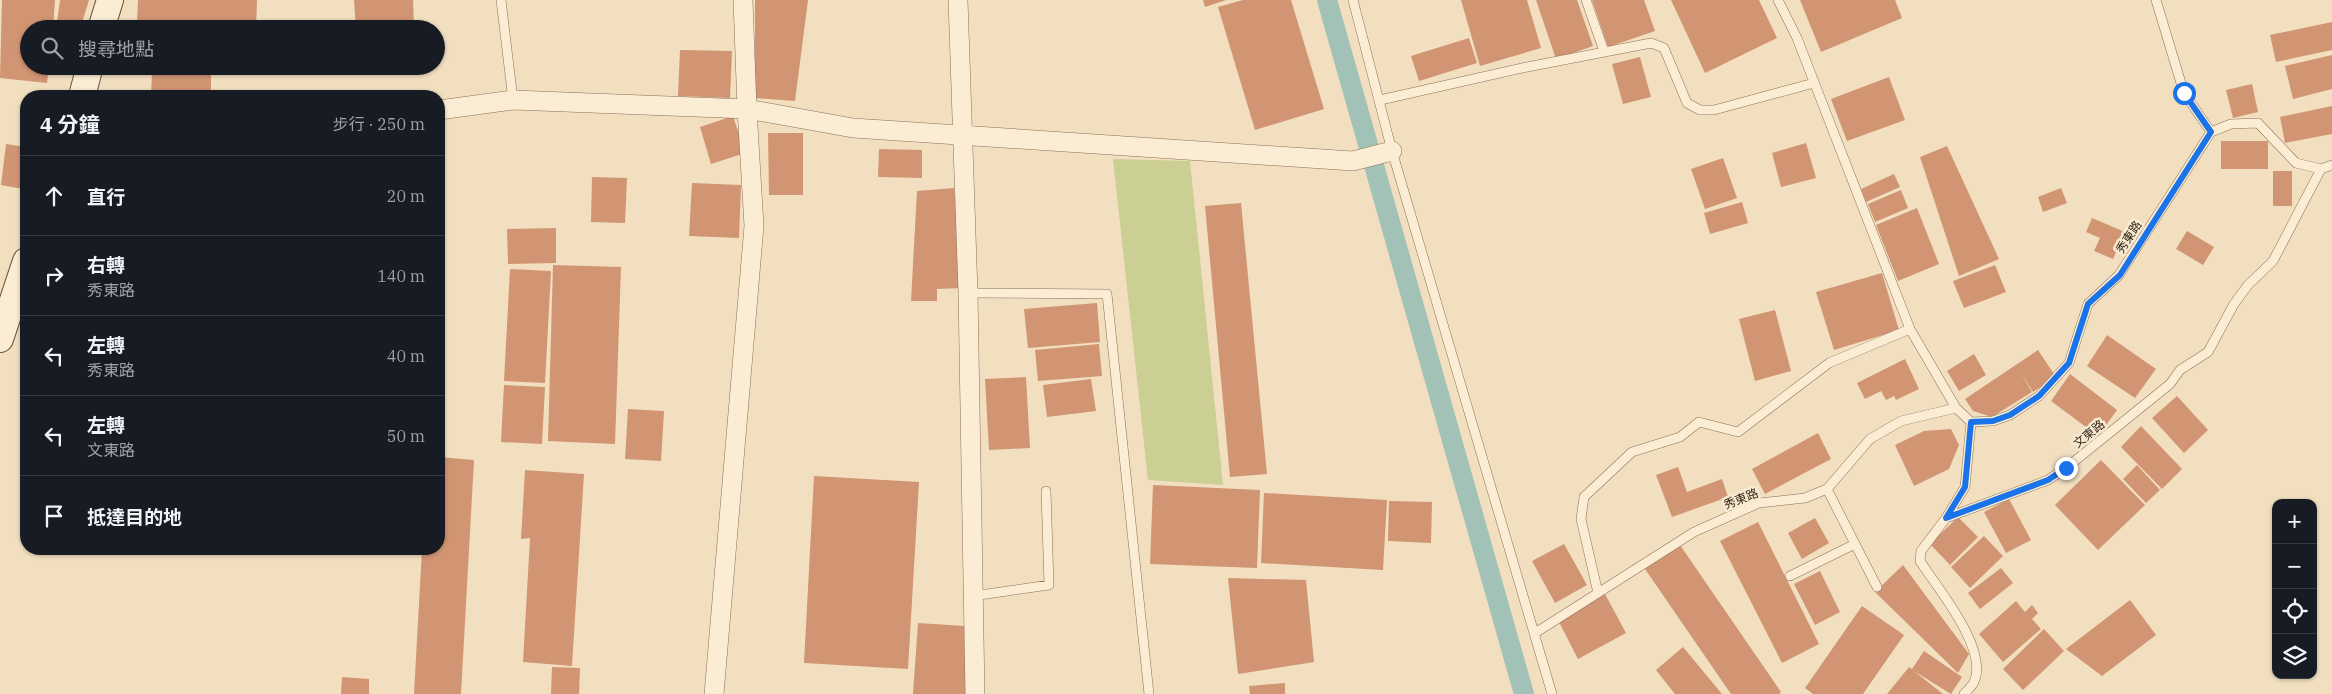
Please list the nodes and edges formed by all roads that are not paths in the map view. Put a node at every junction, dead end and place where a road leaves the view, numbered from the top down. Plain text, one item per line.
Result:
1 (110, 0) edge
2 (501, 0) edge
3 (743, 0) edge
4 (958, 0) edge
5 (1353, 0) edge
6 (1586, 0) edge
7 (1778, 0) edge
8 (2156, 0) edge
9 (104, 20) edge
10 (1604, 52) junction
11 (88, 75) edge
12 (1814, 83) junction
13 (84, 90) edge
14 (513, 100) junction
15 (1380, 100) junction
16 (445, 109) edge
17 (747, 109) junction
18 (2211, 132) junction
19 (963, 136) junction
20 (1385, 152) junction
21 (2332, 165) edge
22 (2321, 169) junction
23 (20, 279) edge
24 (968, 293) junction
25 (1910, 329) junction
26 (0, 339) edge
27 (1956, 408) junction
28 (1971, 422) junction
29 (1827, 489) junction
30 (1046, 491) dead end
31 (1946, 518) junction
32 (1855, 544) junction
33 (1790, 576) dead end
34 (1878, 587) dead end
35 (1598, 593) junction
36 (973, 596) junction
37 (1535, 633) junction
38 (714, 694) edge
39 (975, 694) edge
40 (1149, 694) edge
41 (1552, 694) edge
42 (1964, 694) edge

1 - 9 main road
2 - 14 lane
3 - 17 street
4 - 19 street
5 - 15 lane
6 - 10 lane
7 - 12 lane
8 - 18 lane
10 - 12 lane
10 - 15 lane
11 - 13 main road
12 - 25 lane
14 - 16 street
14 - 17 street
15 - 20 lane
17 - 19 street
17 - 38 street
18 - 22 lane
18 - 28 lane, 秀東路
19 - 20 street
19 - 24 street
20 - 37 lane
21 - 22 lane
22 - 31 lane, 文東路
23 - 26 main road
24 - 36 street
24 - 40 lane
25 - 27 lane
25 - 35 lane
27 - 28 lane
27 - 29 lane, 秀東路
28 - 31 lane
29 - 32 lane
29 - 35 lane, 秀東路
30 - 36 lane
31 - 42 lane
32 - 33 lane
32 - 34 lane
35 - 37 lane, 秀東路
36 - 39 street
37 - 41 lane

